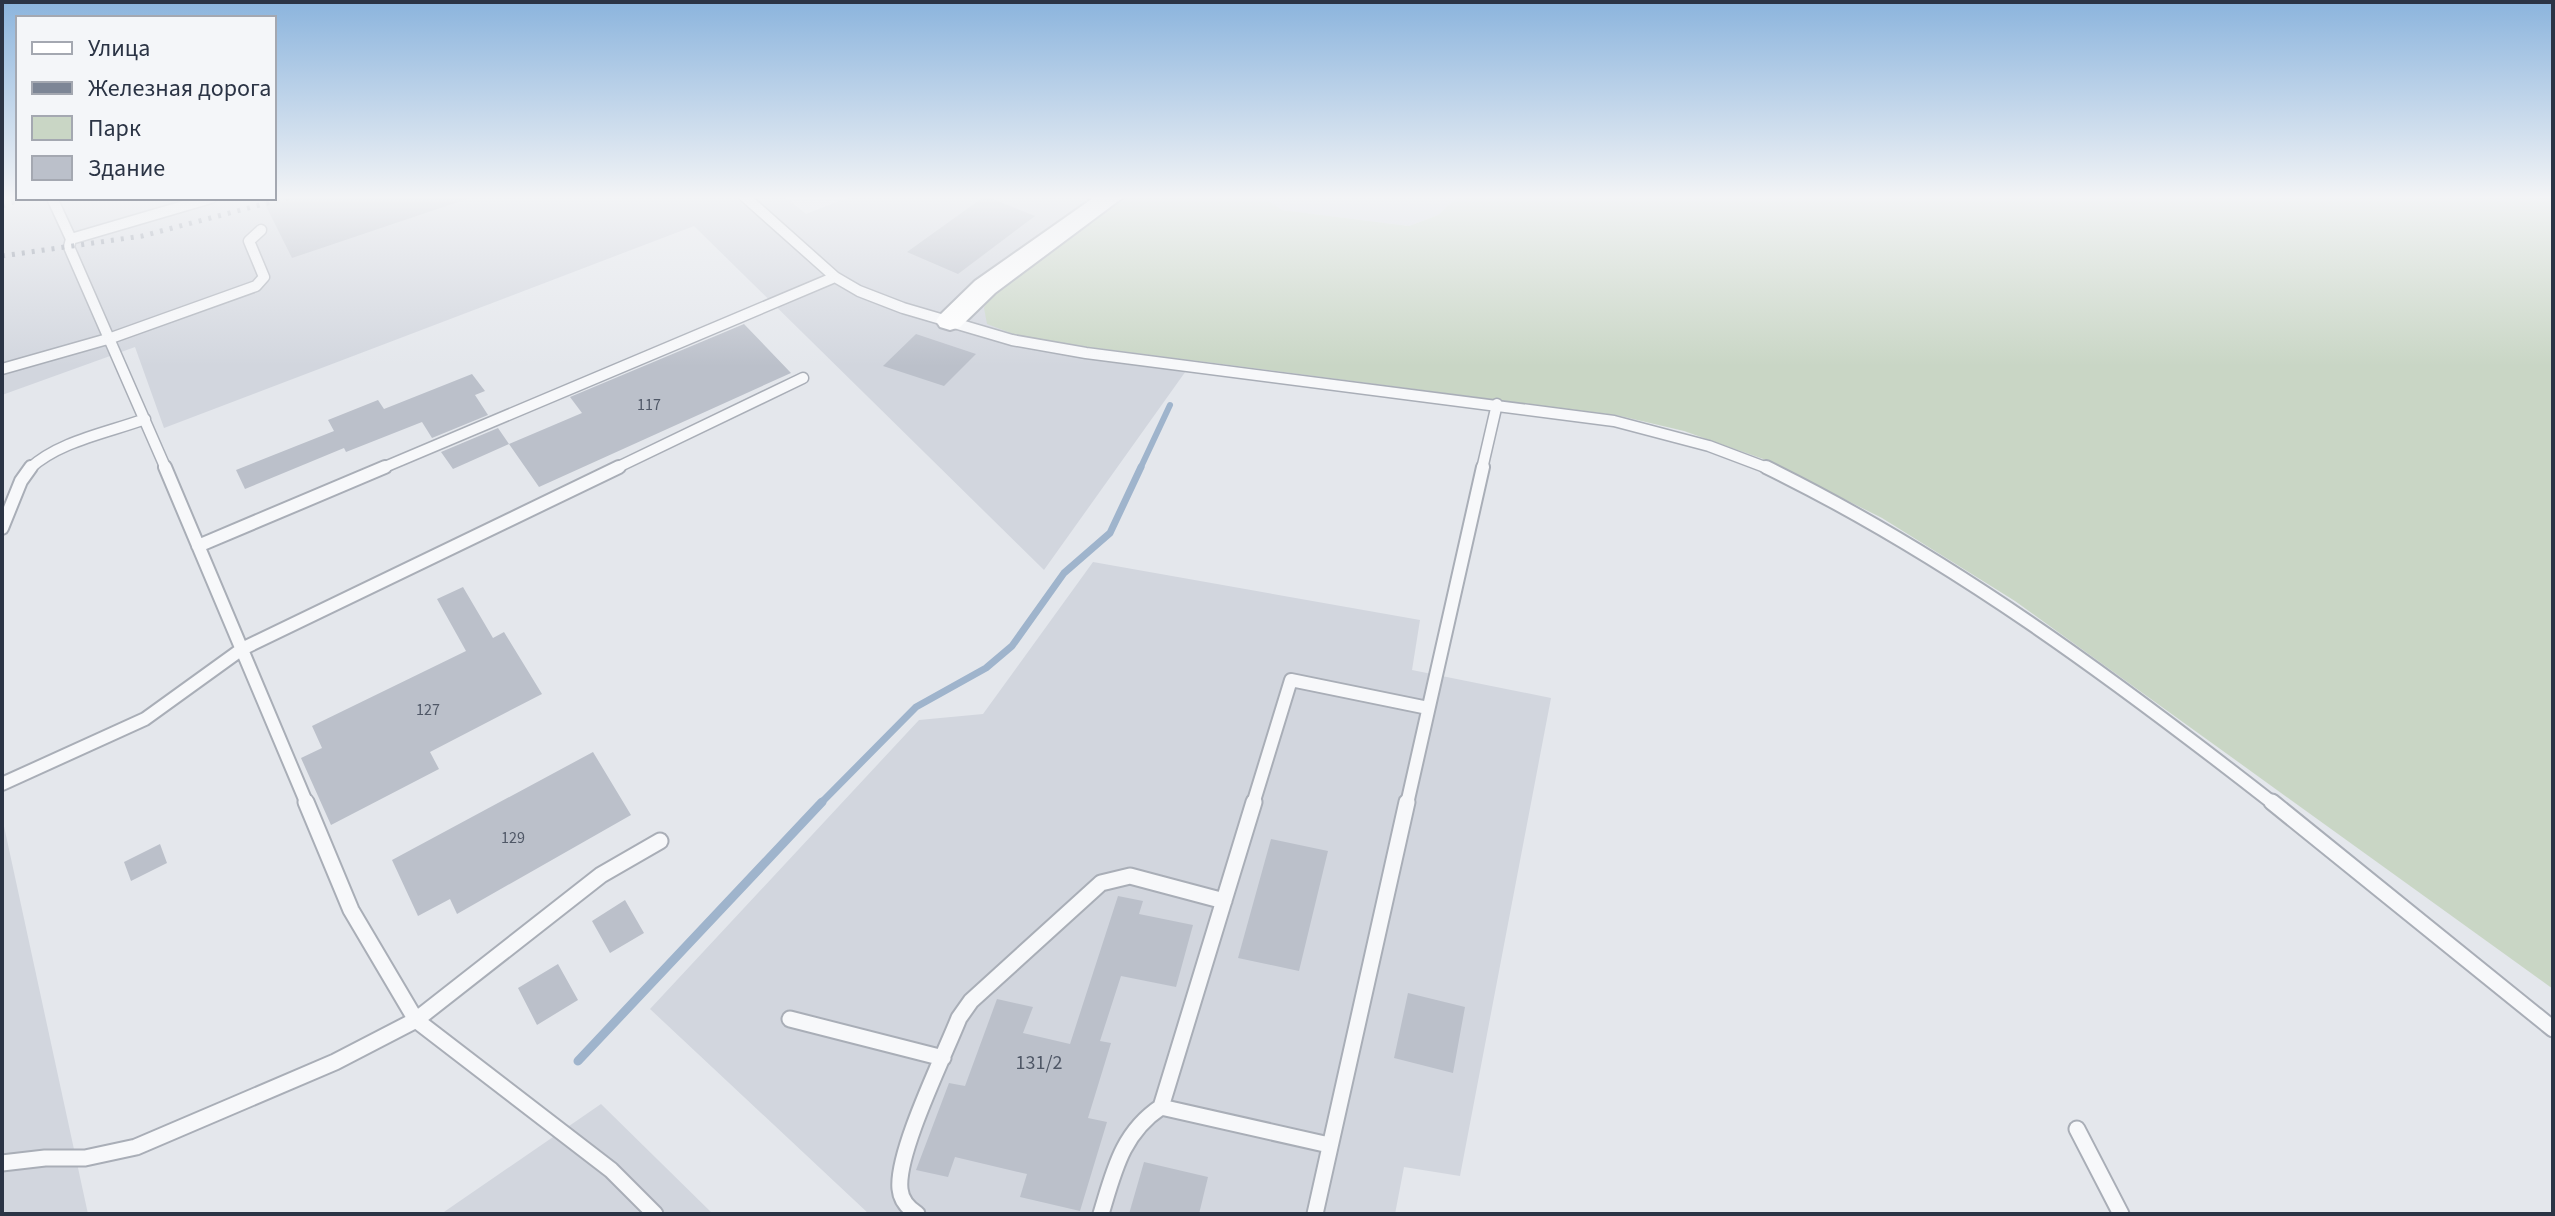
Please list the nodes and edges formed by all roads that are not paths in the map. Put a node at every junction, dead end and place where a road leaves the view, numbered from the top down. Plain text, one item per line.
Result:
1 (72, 253) edge
2 (254, 253) edge
3 (808, 253) edge
4 (1033, 253) edge
5 (835, 277) junction
6 (950, 321) junction
7 (111, 338) junction
8 (2, 369) edge
9 (803, 378) dead end
10 (1497, 404) junction
11 (145, 419) junction
12 (2, 528) edge
13 (198, 546) junction
14 (242, 649) junction
15 (1428, 708) junction
16 (2, 784) edge
17 (660, 841) dead end
18 (1224, 901) junction
19 (790, 1019) dead end
20 (416, 1020) junction
21 (2553, 1029) edge
22 (943, 1058) junction
23 (1161, 1107) junction
24 (2077, 1129) dead end
25 (1329, 1145) junction
26 (2, 1163) edge
27 (655, 1214) edge
28 (917, 1214) edge
29 (1101, 1214) edge
30 (1315, 1214) edge
31 (2121, 1214) edge

1 - 7 lane
2 - 7 lane
3 - 5 lane
4 - 6 street
5 - 6 lane
5 - 13 lane
6 - 10 lane
7 - 8 lane
7 - 11 lane
9 - 14 lane
10 - 15 lane
10 - 21 lane
11 - 12 lane
11 - 13 lane
13 - 14 lane
14 - 16 lane
14 - 20 lane
15 - 18 lane
15 - 25 lane
17 - 20 lane
18 - 22 lane
18 - 23 lane
19 - 22 lane
20 - 26 lane
20 - 27 lane
22 - 28 lane
23 - 25 lane
23 - 29 lane
24 - 31 lane
25 - 30 lane

